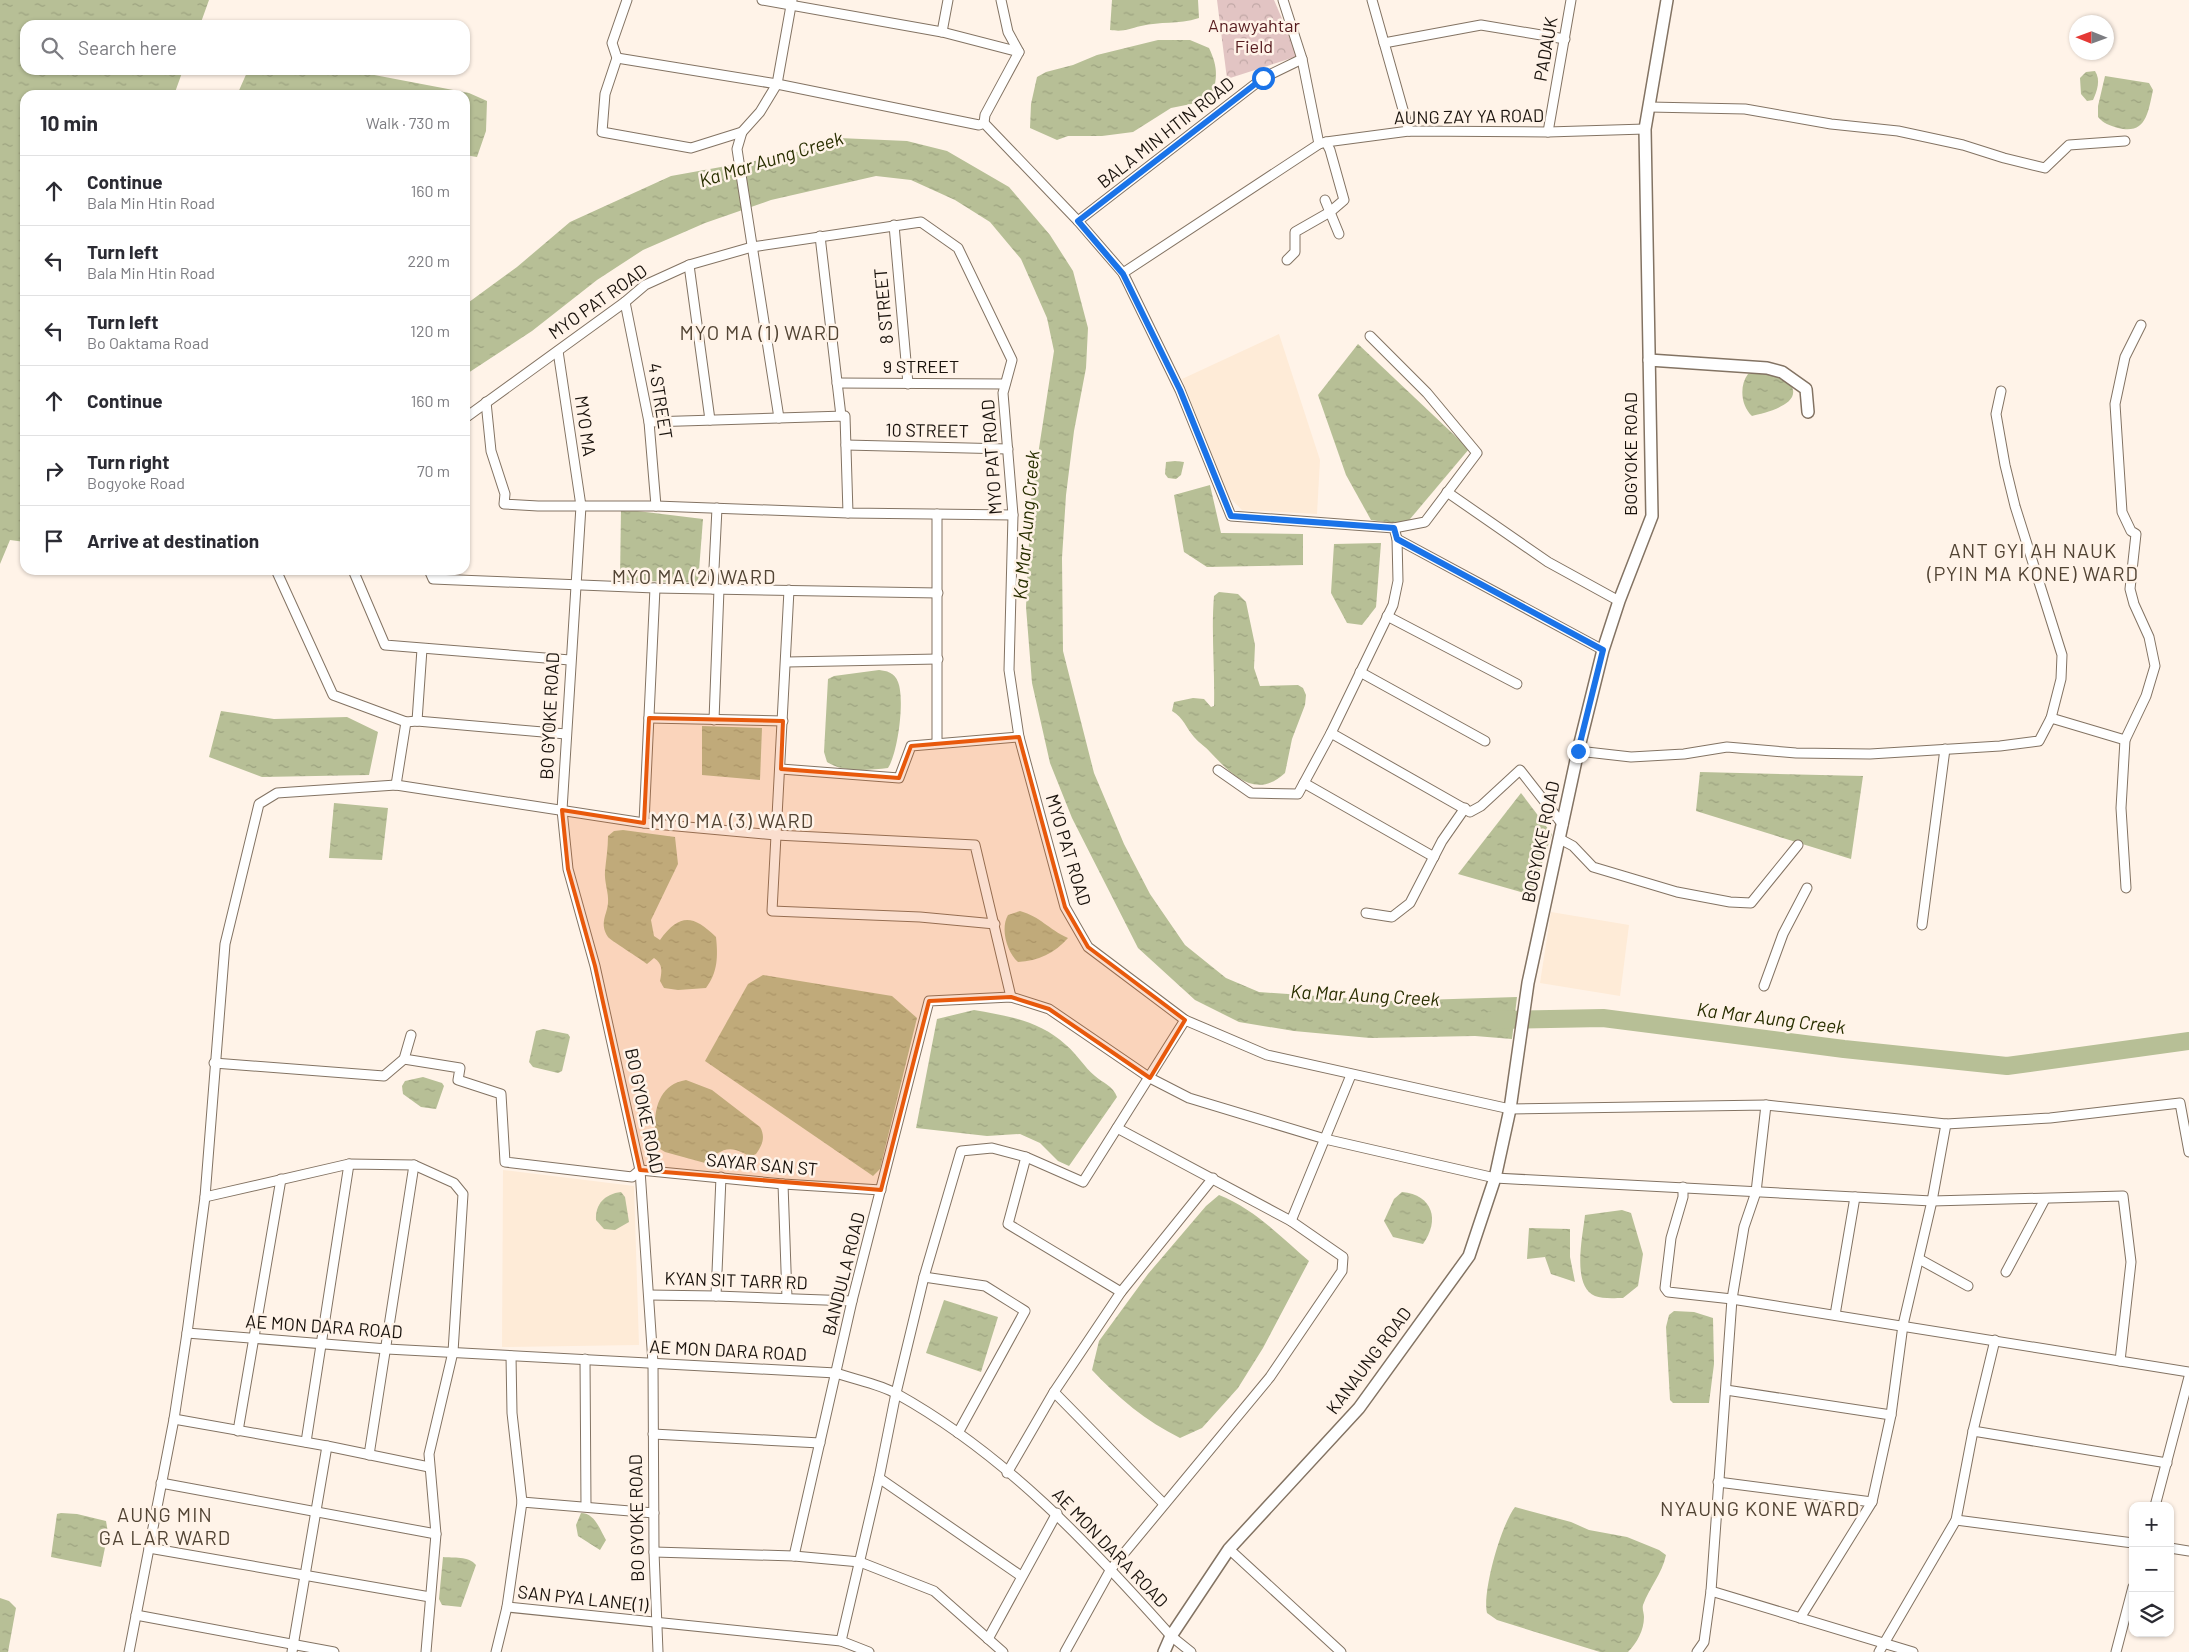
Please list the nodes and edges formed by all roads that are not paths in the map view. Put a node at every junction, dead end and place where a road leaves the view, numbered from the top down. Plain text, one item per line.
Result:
1 (627, 0) edge
2 (762, 0) edge
3 (948, 0) edge
4 (1001, 0) edge
5 (1283, 0) edge
6 (1372, 0) edge
7 (1571, 0) edge
8 (1667, 0) edge
9 (792, 3) edge
10 (942, 32) junction
11 (1565, 38) junction
12 (1384, 43) junction
13 (1019, 52) junction
14 (617, 58) junction
15 (1302, 59) junction
16 (777, 84) junction
17 (1649, 108) junction
18 (984, 123) junction
19 (1645, 129) junction
20 (1409, 131) junction
21 (742, 132) junction
22 (1548, 132) junction
23 (2125, 141) dead end
24 (1322, 143) junction
25 (1325, 200) dead end
26 (1330, 212) junction
27 (1078, 221) junction
28 (894, 225) junction
29 (1339, 234) dead end
30 (820, 236) junction
31 (752, 247) junction
32 (1287, 260) dead end
33 (689, 265) junction
34 (1123, 274) junction
35 (625, 302) junction
36 (2141, 325) dead end
37 (1370, 336) dead end
38 (558, 350) junction
39 (1649, 360) junction
40 (837, 383) junction
41 (908, 384) junction
42 (1005, 384) junction
43 (2001, 391) dead end
44 (486, 402) junction
45 (1808, 412) dead end
46 (470, 414) edge
47 (841, 416) junction
48 (779, 418) junction
49 (710, 420) junction
50 (649, 422) junction
51 (846, 445) junction
52 (1008, 449) junction
53 (1447, 492) junction
54 (581, 506) junction
55 (656, 506) junction
56 (717, 508) junction
57 (848, 513) junction
58 (937, 514) junction
59 (1013, 515) junction
60 (1394, 528) junction
61 (1397, 539) junction
62 (278, 575) edge
63 (355, 575) edge
64 (447, 575) edge
65 (576, 583) junction
66 (655, 588) junction
67 (716, 589) junction
68 (789, 590) junction
69 (938, 593) junction
70 (1619, 600) junction
71 (1387, 616) junction
72 (422, 648) junction
73 (1603, 650) junction
74 (938, 659) junction
75 (570, 660) junction
76 (787, 662) junction
77 (1360, 672) junction
78 (1517, 684) dead end
79 (649, 718) junction
80 (2051, 718) junction
81 (714, 720) junction
82 (417, 721) junction
83 (783, 721) junction
84 (406, 722) junction
85 (1332, 733) junction
86 (566, 734) junction
87 (1019, 737) junction
88 (2125, 740) junction
89 (1485, 741) dead end
90 (937, 743) junction
91 (1945, 749) junction
92 (1578, 751) junction
93 (781, 770) junction
94 (1218, 770) dead end
95 (1304, 783) junction
96 (396, 785) junction
97 (1465, 808) junction
98 (562, 810) junction
99 (644, 823) junction
100 (1563, 825) junction
101 (776, 835) junction
102 (1560, 839) junction
103 (1798, 846) dead end
104 (1434, 857) junction
105 (1807, 888) dead end
106 (2126, 888) dead end
107 (1366, 913) dead end
108 (995, 924) junction
109 (1922, 925) dead end
110 (1764, 986) dead end
111 (1011, 997) junction
112 (1185, 1020) junction
113 (411, 1035) dead end
114 (1518, 1050) joint
115 (404, 1060) junction
116 (214, 1063) junction
117 (1351, 1074) junction
118 (1150, 1078) junction
119 (2189, 1100) edge
120 (2180, 1103) junction
121 (1766, 1105) junction
122 (1510, 1109) junction
123 (1946, 1124) junction
124 (1117, 1128) junction
125 (1325, 1139) junction
126 (2189, 1152) edge
127 (1026, 1157) junction
128 (349, 1164) junction
129 (414, 1165) junction
130 (640, 1170) junction
131 (721, 1178) junction
132 (1213, 1178) junction
133 (1495, 1178) junction
134 (281, 1179) junction
135 (783, 1184) junction
136 (1684, 1187) junction
137 (881, 1190) junction
138 (1756, 1192) junction
139 (205, 1197) junction
140 (1855, 1197) junction
141 (2044, 1199) junction
142 (1932, 1200) junction
143 (1291, 1221) junction
144 (1919, 1259) junction
145 (2006, 1272) dead end
146 (924, 1276) junction
147 (1968, 1286) dead end
148 (1121, 1292) junction
149 (649, 1295) junction
150 (716, 1296) junction
151 (788, 1298) junction
152 (1732, 1299) junction
153 (852, 1302) junction
154 (1835, 1315) junction
155 (1903, 1325) junction
156 (187, 1333) junction
157 (253, 1339) junction
158 (1994, 1340) junction
159 (321, 1344) junction
160 (387, 1348) junction
161 (453, 1352) junction
162 (511, 1356) junction
163 (585, 1359) junction
164 (2120, 1361) junction
165 (653, 1363) junction
166 (2189, 1372) edge
167 (836, 1374) junction
168 (2189, 1376) edge
169 (1726, 1390) junction
170 (1054, 1392) junction
171 (896, 1393) junction
172 (1891, 1415) junction
173 (174, 1420) junction
174 (238, 1431) junction
175 (1973, 1431) junction
176 (958, 1433) junction
177 (653, 1434) junction
178 (306, 1442) junction
179 (820, 1443) junction
180 (327, 1446) junction
181 (369, 1455) junction
182 (2167, 1463) junction
183 (428, 1467) junction
184 (1007, 1473) junction
185 (879, 1478) junction
186 (1718, 1482) junction
187 (161, 1483) junction
188 (522, 1502) junction
189 (1872, 1502) junction
190 (2156, 1502) edge
191 (1164, 1504) junction
192 (586, 1506) junction
193 (316, 1511) junction
194 (1057, 1513) junction
195 (654, 1514) junction
196 (1956, 1520) junction
197 (436, 1534) junction
198 (2129, 1542) edge
199 (149, 1548) junction
200 (1229, 1549) junction
201 (2174, 1549) edge
202 (2189, 1551) edge
203 (654, 1552) junction
204 (794, 1556) junction
205 (860, 1562) junction
206 (1111, 1569) junction
207 (305, 1576) junction
208 (1021, 1576) junction
209 (1710, 1592) junction
210 (2132, 1592) edge
211 (430, 1597) junction
212 (507, 1607) junction
213 (136, 1615) junction
214 (1800, 1618) junction
215 (657, 1623) junction
216 (1172, 1636) junction
217 (988, 1639) junction
218 (841, 1641) junction
219 (1885, 1644) junction
220 (293, 1648) edge
221 (129, 1652) edge
222 (334, 1652) edge
223 (426, 1652) edge
224 (496, 1652) edge
225 (658, 1652) edge
226 (869, 1652) edge
227 (1003, 1652) edge
228 (1065, 1652) edge
229 (1164, 1652) edge
230 (1191, 1652) edge
231 (1341, 1652) edge
232 (1697, 1652) edge
233 (1878, 1652) edge
234 (1913, 1652) edge
235 (2116, 1652) edge

1 - 14 street
2 - 9 street
3 - 10 street
4 - 13 street
5 - 15 street
6 - 12 street
7 - 11 street, PADAUK
8 - 17 street, BOGYOKE ROAD
9 - 10 street
9 - 16 street
10 - 13 street
11 - 12 street
11 - 22 street, PADAUK
12 - 20 street
13 - 18 street
14 - 16 street
14 - 21 street
15 - 24 street
15 - 27 street, BALA MIN HTIN ROAD
16 - 18 street
16 - 21 street
17 - 19 street, BOGYOKE ROAD
17 - 23 street
18 - 27 street
19 - 22 street, AUNG ZAY YA ROAD
19 - 39 street, BOGYOKE ROAD
20 - 22 street, AUNG ZAY YA ROAD
20 - 24 street, AUNG ZAY YA ROAD
21 - 31 street
24 - 26 street
24 - 34 street, AUNG ZAY YA ROAD
25 - 26 street
26 - 29 street
26 - 32 street
27 - 34 street
28 - 30 street, MYO PAT ROAD
28 - 41 street, 8 STREET
28 - 42 street, MYO PAT ROAD
30 - 31 street, MYO PAT ROAD
30 - 40 street
31 - 33 street, MYO PAT ROAD
31 - 48 street
33 - 35 street, MYO PAT ROAD
33 - 49 street
34 - 60 street
35 - 38 street, MYO PAT ROAD
35 - 50 street, 4 STREET
36 - 88 street
37 - 53 street
38 - 44 street, MYO PAT ROAD
38 - 54 street, MYO MA
39 - 45 street
39 - 70 street, BOGYOKE ROAD
40 - 41 street, 9 STREET
40 - 47 street
41 - 42 street, 9 STREET
42 - 52 street, MYO PAT ROAD
43 - 80 street
44 - 46 street, MYO PAT ROAD
44 - 54 street
47 - 48 street
47 - 51 street
48 - 49 street
49 - 50 street
50 - 55 street, 4 STREET
51 - 52 street, 10 STREET
51 - 57 street
52 - 59 street, MYO PAT ROAD
53 - 60 street
53 - 70 street
54 - 55 street
54 - 65 street, MYO MA
55 - 56 street
56 - 57 street
56 - 67 street
57 - 58 street
58 - 59 street
58 - 69 street
59 - 87 street, MYO PAT ROAD
60 - 61 street
61 - 71 street
61 - 73 street
62 - 84 street
63 - 72 street
64 - 65 street
65 - 66 street
65 - 75 street, BO GYOKE ROAD
66 - 67 street
66 - 79 street
67 - 68 street
67 - 81 street
68 - 69 street
68 - 76 street
69 - 74 street
70 - 73 street, BOGYOKE ROAD
71 - 77 street
71 - 78 street
72 - 75 street
72 - 82 street
73 - 92 street, BOGYOKE ROAD
74 - 76 street
74 - 90 street
75 - 86 street, BO GYOKE ROAD
76 - 83 street
77 - 85 street
77 - 89 street
79 - 81 street
79 - 99 street
80 - 88 street
80 - 91 street
81 - 83 street
82 - 84 street
82 - 86 street
83 - 93 street
84 - 96 street
85 - 95 street
85 - 97 street
86 - 98 street, BO GYOKE ROAD
87 - 90 street
87 - 112 street, MYO PAT ROAD
88 - 106 street
90 - 93 street
91 - 92 street
91 - 109 street
92 - 100 street, BOGYOKE ROAD
93 - 101 street
94 - 95 street
95 - 104 street
96 - 98 street
96 - 116 street
97 - 100 street
97 - 104 street
98 - 99 street
98 - 130 street, BO GYOKE ROAD
99 - 101 street
100 - 102 street, BOGYOKE ROAD
101 - 108 street
101 - 108 street
102 - 103 street
102 - 114 street, BOGYOKE ROAD
104 - 107 street
105 - 110 street
108 - 111 street
111 - 118 street
111 - 137 street, BANDULA ROAD
112 - 117 street, MYO PAT ROAD
112 - 118 street
113 - 115 street
114 - 122 street, KANAUNG ROAD
115 - 116 street
115 - 130 street, SAYAR SAN ST
116 - 139 street
117 - 122 street, MYO PAT ROAD
117 - 125 street
118 - 124 street
118 - 125 street
119 - 120 street, MYO PAT ROAD
120 - 123 street, MYO PAT ROAD
120 - 126 street
121 - 122 street, MYO PAT ROAD
121 - 123 street, MYO PAT ROAD
121 - 138 street
122 - 133 street, KANAUNG ROAD
123 - 142 street
124 - 127 street
124 - 132 street
125 - 133 street
125 - 143 street
127 - 146 street
127 - 148 street
128 - 129 street
128 - 134 street
128 - 159 street
129 - 160 street
129 - 161 street
130 - 131 street, SAYAR SAN ST
130 - 149 street, BO GYOKE ROAD
131 - 135 street, SAYAR SAN ST
131 - 150 street
132 - 143 street
132 - 148 street
133 - 136 street
133 - 200 street, KANAUNG ROAD
134 - 139 street
134 - 157 street
135 - 137 street, SAYAR SAN ST
135 - 151 street
136 - 138 street
136 - 152 street
137 - 153 street, BANDULA ROAD
138 - 140 street
138 - 152 street
139 - 156 street
140 - 142 street
140 - 154 street
141 - 142 street
141 - 145 street
141 - 164 street
142 - 144 street
143 - 191 street
144 - 147 street
144 - 155 street
146 - 171 street
146 - 176 street
148 - 170 street
149 - 150 street, KYAN SIT TARR RD
149 - 165 street, BO GYOKE ROAD
150 - 151 street, KYAN SIT TARR RD
151 - 153 street, KYAN SIT TARR RD
152 - 154 street
152 - 169 street
153 - 167 street, BANDULA ROAD
154 - 155 street
155 - 158 street
155 - 172 street
156 - 157 street, AE MON DARA ROAD
156 - 173 street
157 - 159 street, AE MON DARA ROAD
157 - 174 street
158 - 164 street
158 - 175 street
159 - 160 street, AE MON DARA ROAD
159 - 178 street
160 - 161 street, AE MON DARA ROAD
160 - 181 street
161 - 162 street, AE MON DARA ROAD
161 - 183 street
162 - 163 street, AE MON DARA ROAD
162 - 188 street
163 - 165 street, AE MON DARA ROAD
163 - 192 street
164 - 166 street
165 - 167 street, AE MON DARA ROAD
165 - 177 street, BO GYOKE ROAD
167 - 171 street, AE MON DARA ROAD
167 - 179 street, BANDULA ROAD
168 - 182 street
169 - 172 street
169 - 186 street
170 - 184 street
170 - 191 street
171 - 176 street, AE MON DARA ROAD
171 - 185 street
172 - 189 street
173 - 174 street
173 - 187 street
174 - 178 street
175 - 182 street
175 - 196 street
176 - 184 street, AE MON DARA ROAD
177 - 179 street
177 - 195 street, BO GYOKE ROAD
178 - 180 street
179 - 204 street, BANDULA ROAD
180 - 181 street
180 - 193 street
181 - 183 street
182 - 190 street
183 - 197 street
184 - 194 street, AE MON DARA ROAD
185 - 205 street
185 - 208 street
186 - 189 street
186 - 209 street
187 - 193 street
187 - 199 street
188 - 192 street
188 - 212 street
189 - 214 street
191 - 206 street
192 - 195 street
193 - 197 street
193 - 207 street
194 - 206 street, AE MON DARA ROAD
194 - 208 street
195 - 203 street, BO GYOKE ROAD
196 - 198 street
196 - 219 street
197 - 211 street
199 - 207 street
199 - 213 street
200 - 216 street, KANAUNG ROAD
200 - 231 street
201 - 202 street
203 - 204 street
203 - 215 street, BO GYOKE ROAD
204 - 205 street
205 - 217 street
205 - 218 street
206 - 216 street, AE MON DARA ROAD
206 - 228 street
207 - 211 street
207 - 220 street
208 - 217 street
209 - 214 street
209 - 232 street
210 - 235 street
211 - 223 street
212 - 215 street, SAN PYA LANE(1)
212 - 224 street
213 - 220 street
213 - 221 street
214 - 219 street
215 - 218 street, SAN PYA LANE(1)
215 - 225 street, BO GYOKE ROAD
216 - 229 street, KANAUNG ROAD
216 - 230 street, AE MON DARA ROAD
217 - 227 street
218 - 226 street, SAN PYA LANE(1)
219 - 233 street
219 - 234 street
220 - 222 street

